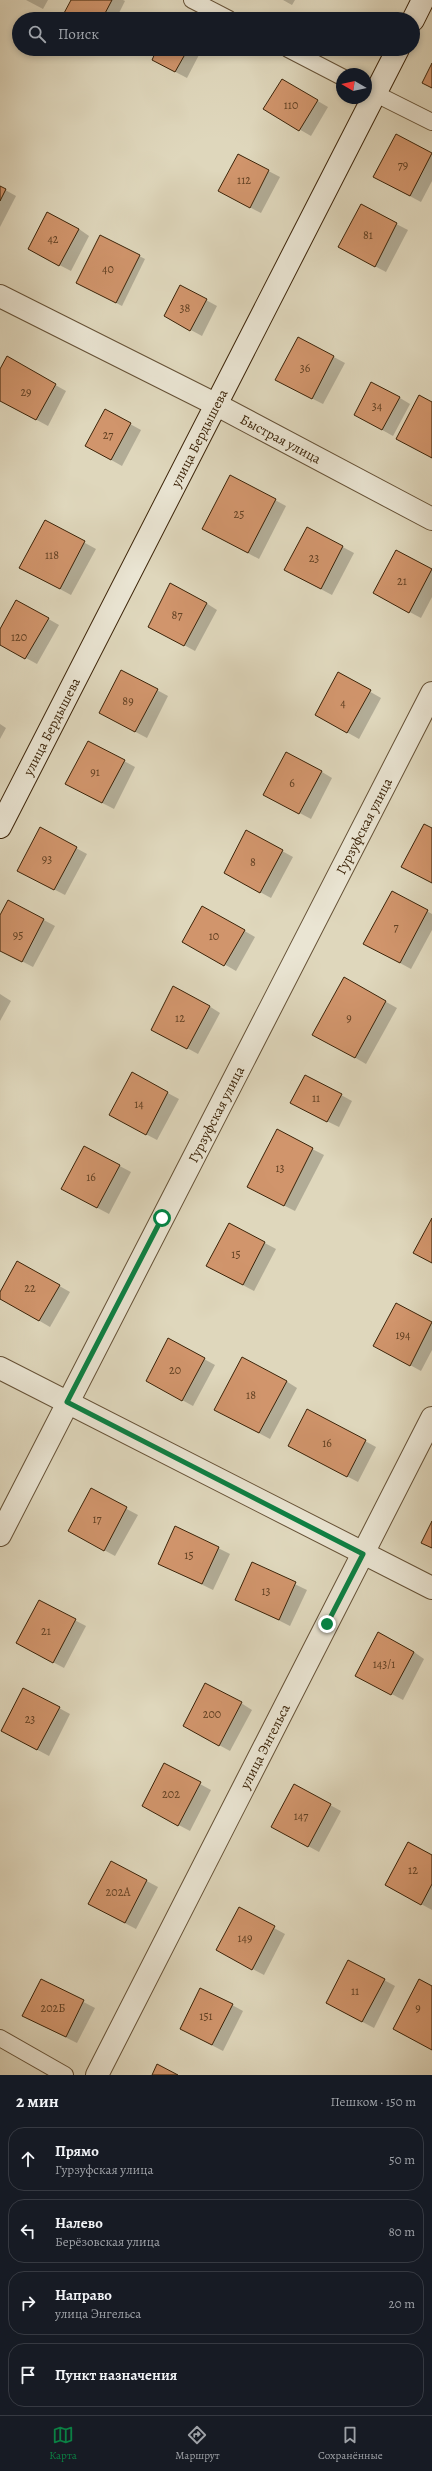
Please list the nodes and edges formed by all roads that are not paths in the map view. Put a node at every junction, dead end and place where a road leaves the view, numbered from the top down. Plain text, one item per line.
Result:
1 (192, 0) edge
2 (423, 0) edge
3 (215, 12) edge
4 (417, 12) edge
5 (302, 56) edge
6 (394, 56) edge
7 (336, 74) edge
8 (372, 90) edge
9 (372, 92) edge
10 (365, 104) edge
11 (432, 122) edge
12 (0, 296) edge
13 (217, 405) junction
14 (432, 519) edge
15 (432, 693) edge
16 (0, 827) edge
17 (0, 1368) edge
18 (67, 1402) junction
19 (432, 1418) edge
20 (0, 1535) edge
21 (363, 1554) junction
22 (432, 1588) edge
23 (0, 2038) edge
24 (65, 2075) edge
25 (97, 2075) edge

1 - 3 lane
2 - 4 street
5 - 7 lane
6 - 8 street, улица Бердышева
9 - 11 lane
10 - 13 street, улица Бердышева
12 - 13 street, Быстрая улица
13 - 14 street, Быстрая улица
13 - 16 street, улица Бердышева
15 - 18 street, Гурзуфская улица
17 - 18 street
18 - 20 street, Гурзуфская улица
18 - 21 street
19 - 21 street, улица Энгельса
21 - 22 street
21 - 25 street, улица Энгельса
23 - 24 lane

